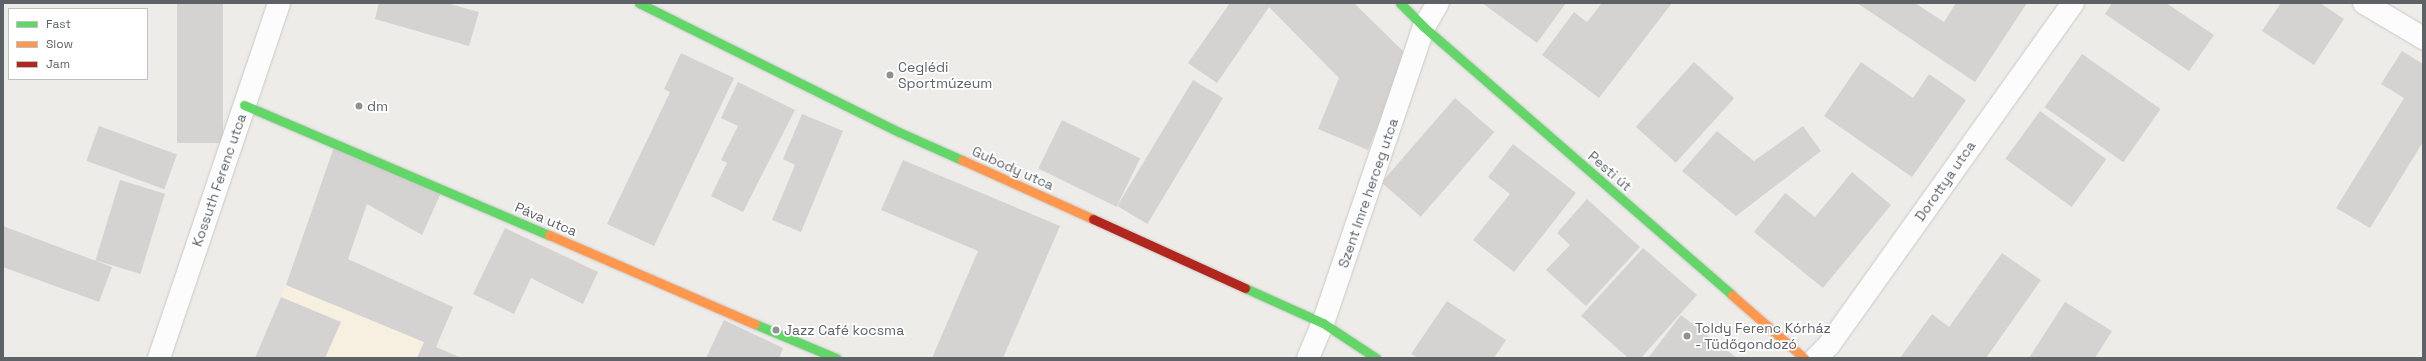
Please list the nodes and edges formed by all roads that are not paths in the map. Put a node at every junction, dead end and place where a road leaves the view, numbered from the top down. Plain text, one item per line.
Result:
1 (279, 3) edge
2 (639, 3) edge
3 (1400, 3) edge
4 (1438, 3) edge
5 (2072, 3) edge
6 (2364, 3) edge
7 (1424, 27) junction
8 (2423, 38) edge
9 (244, 105) junction
10 (1323, 323) junction
11 (159, 358) edge
12 (836, 358) edge
13 (1308, 358) edge
14 (1376, 358) edge
15 (1804, 358) edge
16 (1816, 358) edge

1 - 9 street, Kossuth Ferenc utca
2 - 10 street, Gubody utca
3 - 7 street, Pesti út
4 - 7 street, Szent Imre herceg utca
5 - 16 street, Dorottya utca
6 - 8 street
7 - 10 street, Szent Imre herceg utca
7 - 15 street, Pesti út
9 - 11 street, Kossuth Ferenc utca
9 - 12 street, Páva utca
10 - 13 street, Szent Imre herceg utca
10 - 14 street, Gubody utca

